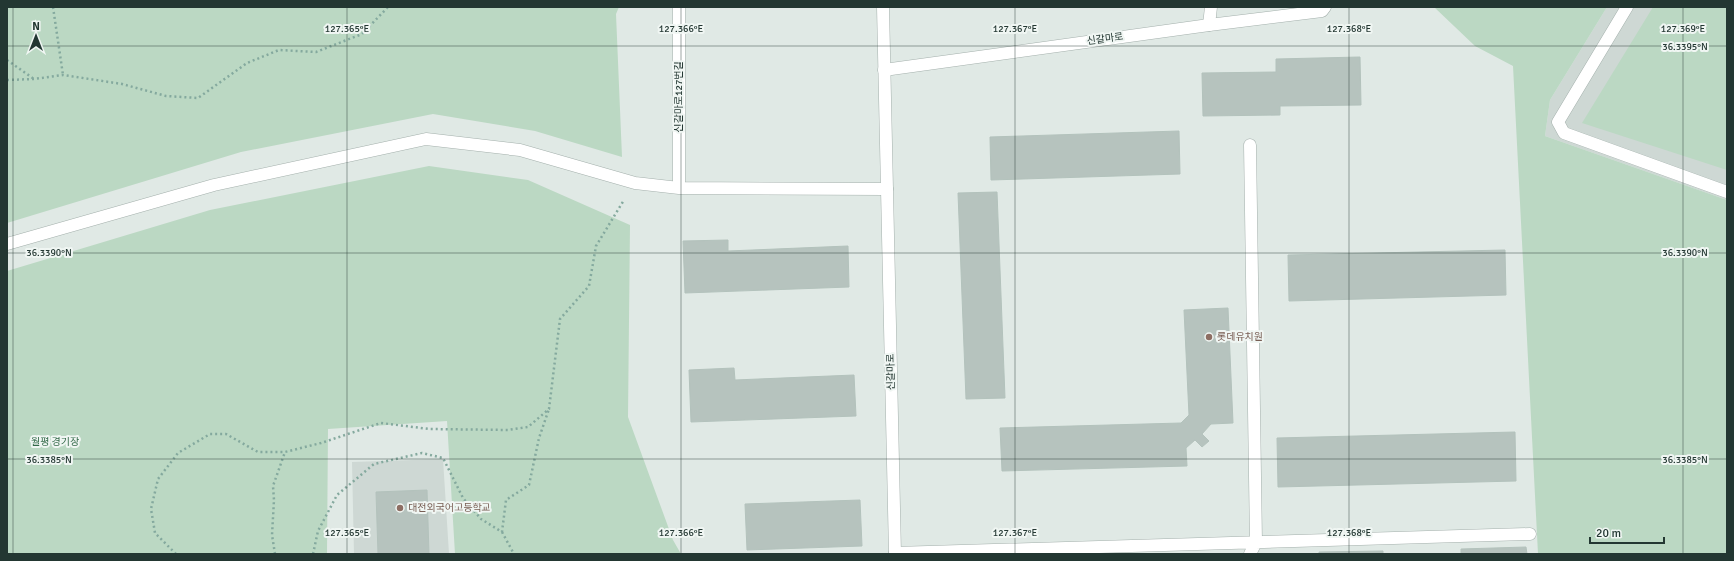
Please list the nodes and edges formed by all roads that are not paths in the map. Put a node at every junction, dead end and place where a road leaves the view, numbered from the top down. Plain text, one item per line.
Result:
1 (679, 7) edge
2 (883, 7) edge
3 (1211, 7) edge
4 (1325, 7) edge
5 (1627, 7) edge
6 (1210, 24) junction
7 (884, 70) junction
8 (1250, 145) dead end
9 (679, 188) junction
10 (887, 189) junction
11 (1727, 192) edge
12 (7, 244) edge
13 (1530, 534) dead end
14 (1256, 542) junction
15 (895, 554) edge
16 (1250, 554) edge

1 - 9 street, 신갈마로127번길
2 - 7 street, 신갈마로
3 - 6 street
4 - 6 street, 신갈마로
5 - 11 street
6 - 7 street, 신갈마로
7 - 10 street, 신갈마로
8 - 14 street
9 - 10 street
9 - 12 street
10 - 15 street, 신갈마로
13 - 14 street
14 - 15 street
14 - 16 street

